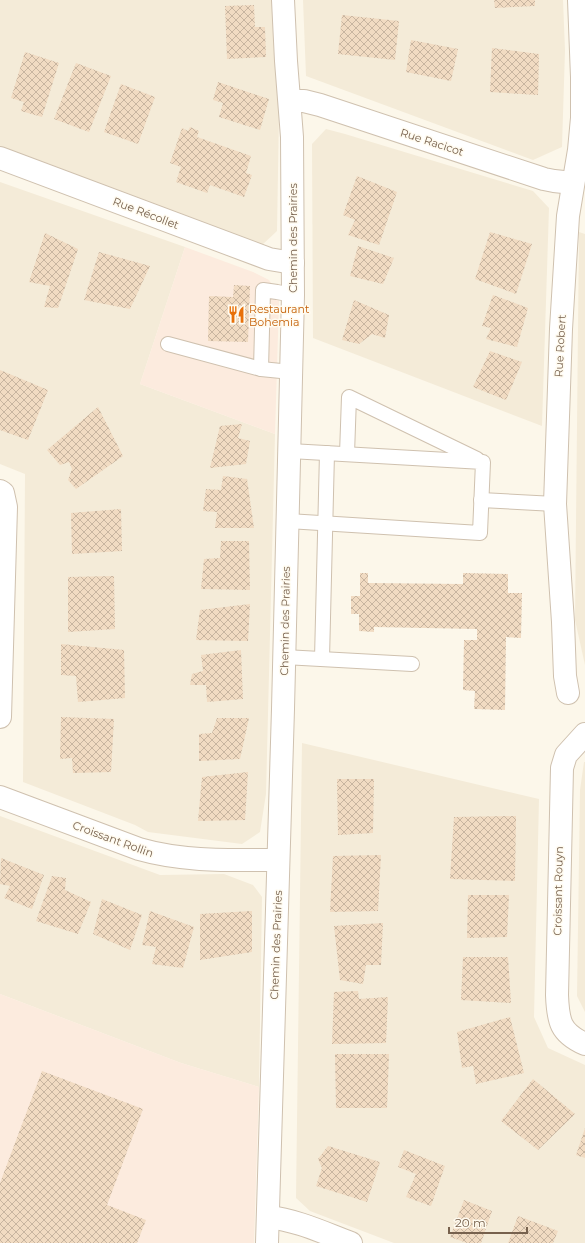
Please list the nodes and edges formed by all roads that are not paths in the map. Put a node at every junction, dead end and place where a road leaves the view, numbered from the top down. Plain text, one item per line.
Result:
1 (283, 0) edge
2 (579, 0) edge
3 (584, 85) edge
4 (290, 101) junction
5 (0, 158) edge
6 (579, 184) edge
7 (292, 263) junction
8 (293, 295) junction
9 (168, 344) dead end
10 (262, 369) junction
11 (291, 372) junction
12 (290, 451) junction
13 (327, 453) junction
14 (347, 454) junction
15 (483, 462) junction
16 (0, 490) edge
17 (481, 500) junction
18 (555, 504) junction
19 (288, 521) junction
20 (325, 524) junction
21 (284, 657) junction
22 (322, 659) junction
23 (412, 664) dead end
24 (568, 693) dead end
25 (0, 717) edge
26 (585, 734) edge
27 (0, 797) edge
28 (278, 860) junction
29 (585, 1044) edge
30 (268, 1217) junction
31 (267, 1243) edge
32 (351, 1243) edge

1 - 4 street, Chemin des Prairies
2 - 3 street, Rue Robert
3 - 6 street, Rue Robert
4 - 6 street, Rue Racicot
4 - 7 street, Chemin des Prairies
5 - 7 street, Rue Récollet
6 - 18 street, Rue Robert
7 - 8 street, Chemin des Prairies
8 - 10 lane
8 - 11 street, Chemin des Prairies
9 - 10 lane
10 - 11 lane
11 - 12 street, Chemin des Prairies
12 - 13 lane
12 - 19 street, Chemin des Prairies
13 - 14 lane
13 - 20 lane
14 - 15 lane
14 - 15 lane
15 - 17 lane
16 - 25 street
17 - 18 lane
17 - 20 lane
18 - 24 street, Rue Robert
19 - 20 lane
19 - 21 street, Chemin des Prairies
20 - 22 lane
21 - 22 lane
21 - 28 street, Chemin des Prairies
22 - 23 lane
26 - 29 street, Croissant Rouyn
27 - 28 street, Croissant Rollin
28 - 30 street, Chemin des Prairies
30 - 31 street, Chemin des Prairies
30 - 32 street

